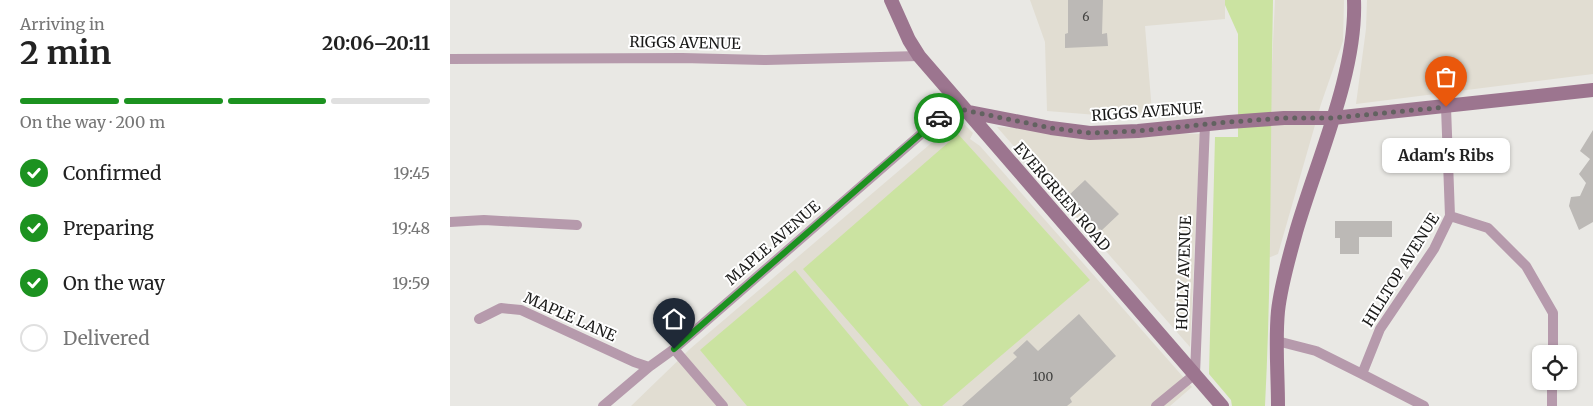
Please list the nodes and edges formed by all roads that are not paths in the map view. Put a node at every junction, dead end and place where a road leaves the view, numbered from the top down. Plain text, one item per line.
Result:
1 (890, 0) edge
2 (1354, 0) edge
3 (919, 56) junction
4 (450, 58) edge
5 (1593, 90) edge
6 (1446, 107) junction
7 (964, 110) junction
8 (1333, 118) junction
9 (1205, 124) junction
10 (1450, 216) junction
11 (450, 222) edge
12 (577, 225) dead end
13 (479, 319) dead end
14 (1277, 341) junction
15 (1553, 345) edge
16 (674, 349) junction
17 (649, 367) junction
18 (1194, 374) junction
19 (1362, 374) junction
20 (1552, 390) edge
21 (603, 406) edge
22 (723, 406) edge
23 (1156, 406) edge
24 (1222, 406) edge
25 (1278, 406) edge
26 (1424, 406) edge
27 (1552, 406) edge

1 - 3 street, EVERGREEN ROAD
2 - 8 street
3 - 4 street, RIGGS AVENUE
3 - 7 street, EVERGREEN ROAD
5 - 6 street, RIGGS AVENUE
6 - 8 street, RIGGS AVENUE
6 - 10 street
7 - 9 street, RIGGS AVENUE
7 - 16 street, MAPLE AVENUE
7 - 18 street, EVERGREEN ROAD
8 - 9 street, RIGGS AVENUE
8 - 14 street
9 - 18 street, HOLLY AVENUE
10 - 15 street, HILLTOP AVENUE
10 - 19 street, HILLTOP AVENUE
11 - 12 street
13 - 17 street, MAPLE LANE
14 - 19 street
14 - 25 street
16 - 17 street, MAPLE AVENUE
16 - 22 street
17 - 21 street, MAPLE AVENUE
18 - 23 street
18 - 24 street, EVERGREEN ROAD
19 - 26 street
20 - 27 street

